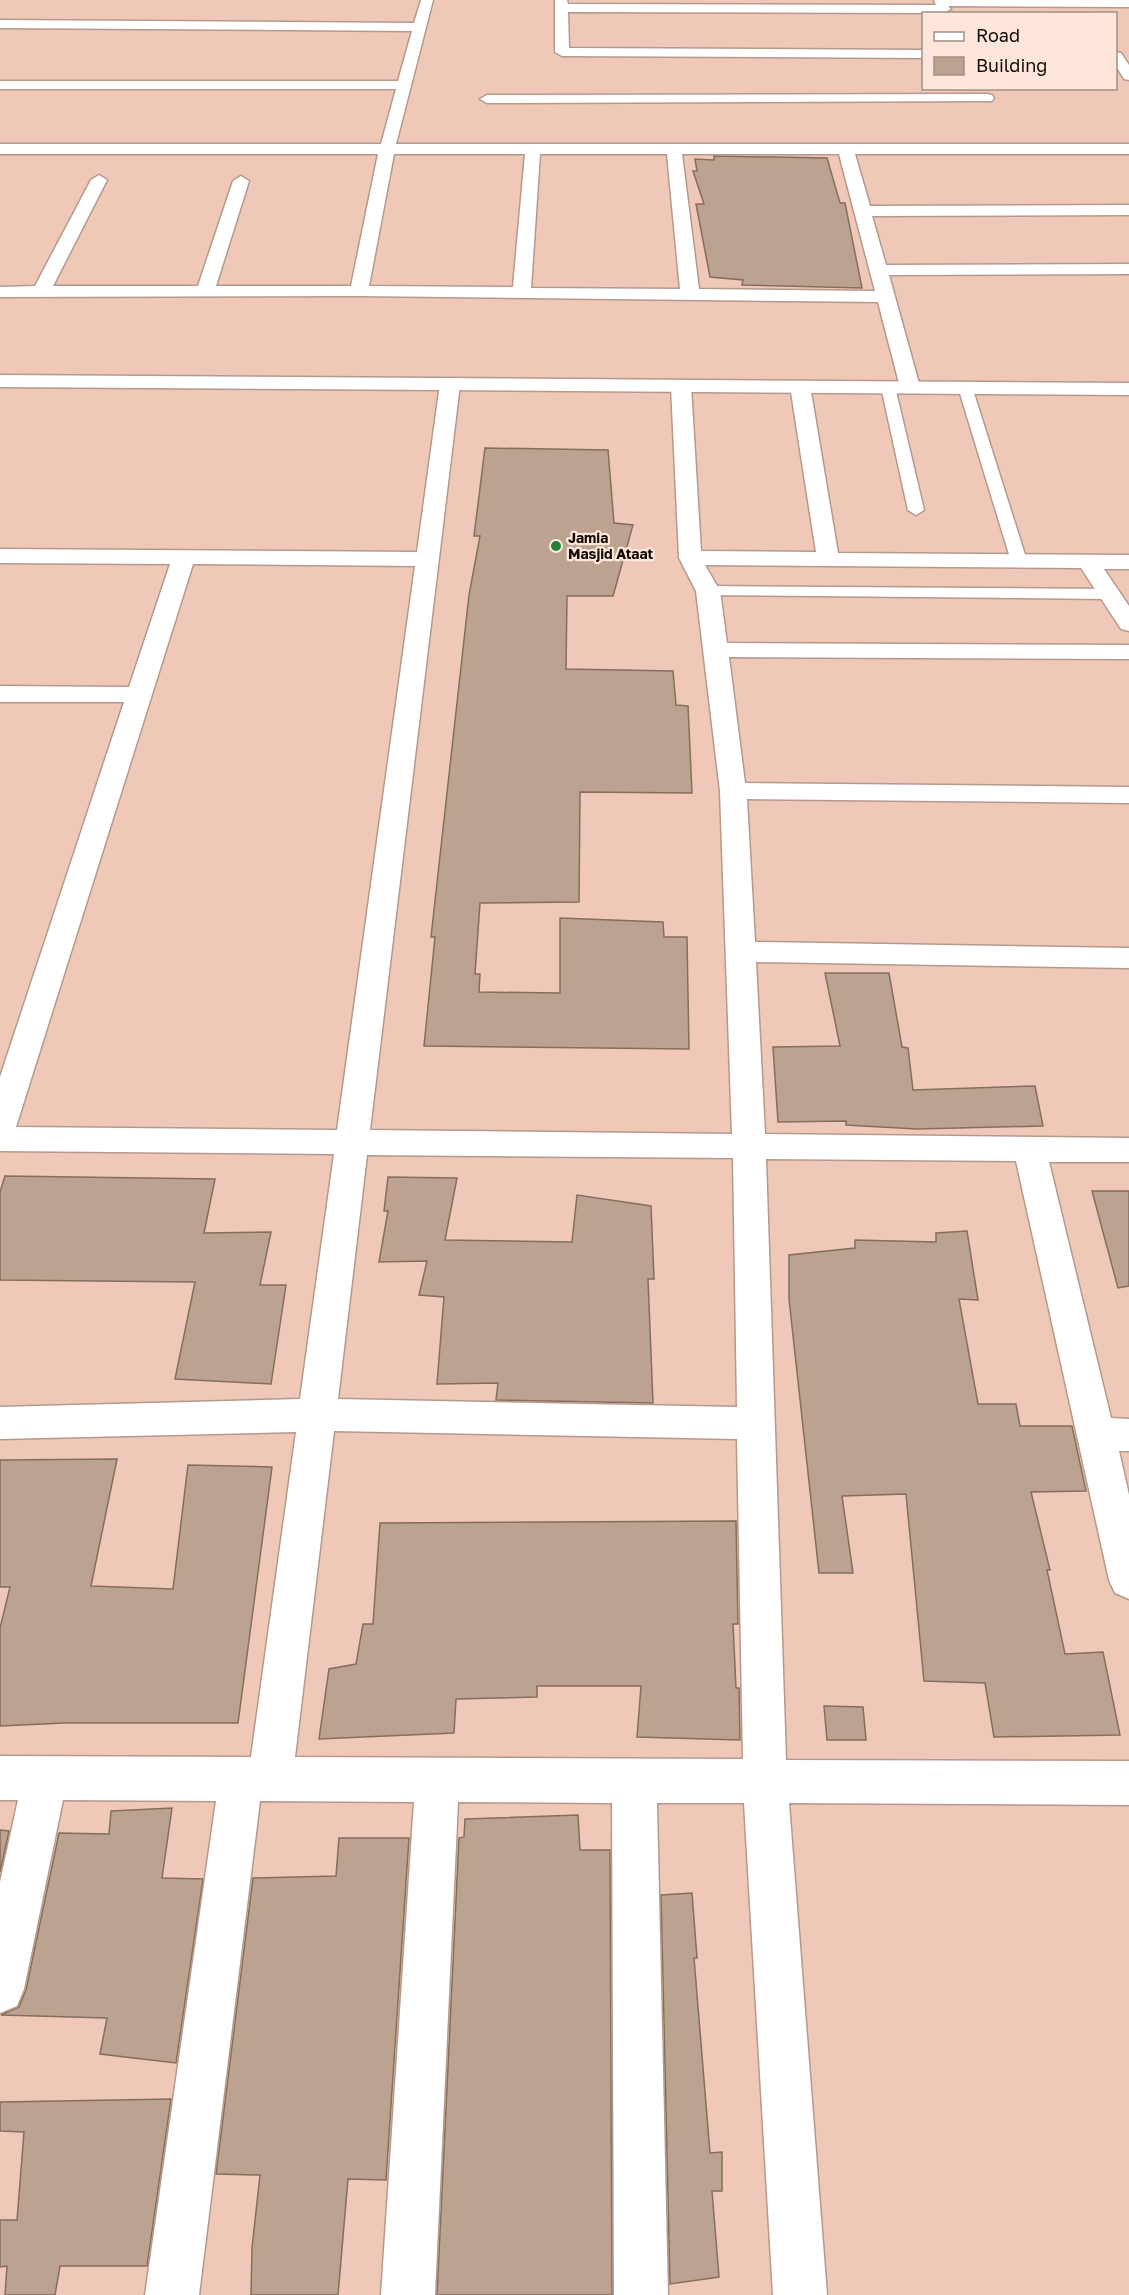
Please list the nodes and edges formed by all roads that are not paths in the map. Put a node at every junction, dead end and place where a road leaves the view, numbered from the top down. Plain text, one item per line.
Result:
1 (427, 0) edge
2 (1053, 2) edge
3 (1129, 3) edge
4 (561, 4) edge
5 (942, 6) edge
6 (1083, 8) edge
7 (752, 9) edge
8 (0, 24) edge
9 (419, 27) junction
10 (759, 37) dead end
11 (763, 53) junction
12 (922, 54) edge
13 (1117, 58) edge
14 (1129, 76) edge
15 (0, 85) edge
16 (404, 85) junction
17 (988, 98) edge
18 (487, 99) dead end
19 (1003, 129) dead end
20 (0, 149) edge
21 (387, 149) junction
22 (533, 149) junction
23 (846, 149) junction
24 (1013, 149) junction
25 (1129, 149) edge
26 (674, 150) junction
27 (99, 180) dead end
28 (241, 181) dead end
29 (1129, 210) edge
30 (862, 211) junction
31 (1129, 269) edge
32 (878, 270) junction
33 (205, 291) junction
34 (359, 291) junction
35 (0, 292) edge
36 (41, 292) junction
37 (522, 293) junction
38 (690, 294) junction
39 (886, 297) junction
40 (0, 381) edge
41 (450, 384) junction
42 (681, 386) junction
43 (800, 386) junction
44 (888, 387) junction
45 (910, 387) junction
46 (965, 387) junction
47 (1129, 389) edge
48 (916, 510) dead end
49 (0, 556) edge
50 (184, 557) junction
51 (690, 558) junction
52 (428, 559) junction
53 (828, 559) junction
54 (1019, 561) junction
55 (1088, 562) junction
56 (1129, 562) edge
57 (708, 591) junction
58 (1109, 594) junction
59 (1129, 624) edge
60 (715, 650) junction
61 (1129, 652) edge
62 (0, 694) edge
63 (139, 695) junction
64 (734, 791) junction
65 (1129, 795) edge
66 (741, 952) junction
67 (1129, 958) edge
68 (0, 1126) edge
69 (0, 1139) edge
70 (353, 1143) junction
71 (749, 1145) junction
72 (1030, 1149) junction
73 (1129, 1150) edge
74 (317, 1415) junction
75 (756, 1423) junction
76 (0, 1424) edge
77 (1112, 1434) edge
78 (1129, 1580) edge
79 (0, 1778) edge
80 (45, 1779) junction
81 (256, 1779) junction
82 (437, 1780) junction
83 (634, 1781) junction
84 (765, 1781) junction
85 (1129, 1783) edge
86 (0, 1989) edge
87 (172, 2295) edge
88 (408, 2295) edge
89 (641, 2295) edge
90 (800, 2295) edge

1 - 9 street
2 - 5 street
2 - 6 street
3 - 6 street
4 - 7 street
4 - 11 street
5 - 7 street
8 - 9 street
9 - 16 street
10 - 11 street
11 - 12 street
13 - 14 street
15 - 16 street
16 - 21 street
17 - 18 street
19 - 24 street
20 - 21 street
21 - 22 street
21 - 34 street
22 - 26 street
22 - 37 street
23 - 24 street
23 - 26 street
23 - 30 street
24 - 25 street
26 - 38 street
27 - 36 street
28 - 33 street
29 - 30 street
30 - 32 street
31 - 32 street
32 - 39 street
33 - 34 street
33 - 36 street
34 - 37 street
35 - 36 street
37 - 38 street
38 - 39 street
39 - 45 street
40 - 41 street
41 - 42 street
41 - 52 street
42 - 43 street
42 - 51 street
43 - 44 street
43 - 53 street
44 - 45 street
44 - 48 lane
45 - 46 street
46 - 47 street
46 - 54 lane
49 - 50 street
50 - 52 street
50 - 63 street
51 - 53 street
51 - 57 street
52 - 70 street
53 - 54 street
54 - 55 street
55 - 56 street
55 - 58 street
57 - 58 lane
57 - 60 street
58 - 59 street
60 - 61 street
60 - 64 street
62 - 63 street
63 - 68 street
64 - 65 street
64 - 66 street
66 - 67 street
66 - 71 street
69 - 70 street
70 - 71 street
70 - 74 street
71 - 72 street
71 - 75 street
72 - 73 street
72 - 77 street
74 - 75 street
74 - 76 street
74 - 81 street
75 - 84 street
77 - 78 street
79 - 80 street
80 - 81 street
80 - 86 street
81 - 82 street
81 - 87 street
82 - 83 street
82 - 88 street
83 - 84 street
83 - 89 street
84 - 85 street
84 - 90 street

